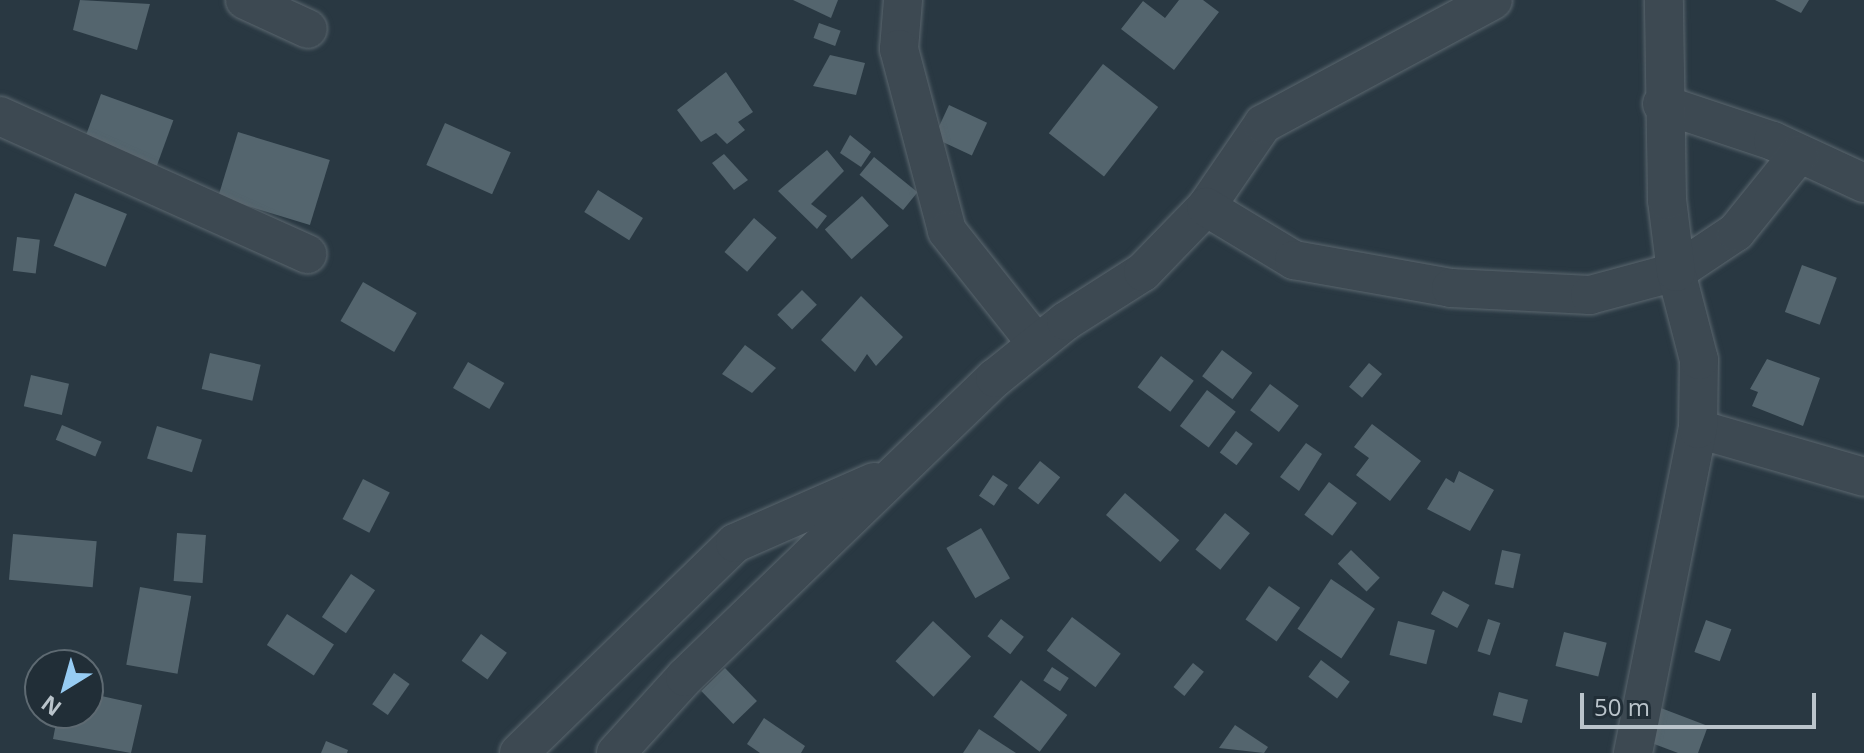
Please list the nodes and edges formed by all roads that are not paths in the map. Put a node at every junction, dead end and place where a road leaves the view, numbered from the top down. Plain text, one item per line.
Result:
1 (245, 0) edge
2 (903, 0) edge
3 (1493, 0) edge
4 (1664, 0) edge
5 (308, 29) dead end
6 (1662, 104) junction
7 (0, 116) edge
8 (1799, 154) junction
9 (1864, 183) edge
10 (1206, 207) junction
11 (307, 254) dead end
12 (1676, 272) junction
13 (1037, 344) junction
14 (1698, 429) junction
15 (901, 469) junction
16 (1864, 477) edge
17 (1630, 752) edge
18 (519, 753) edge
19 (616, 753) edge

1 - 5 street
2 - 13 street
3 - 10 street
4 - 6 street
6 - 8 street
6 - 12 street
7 - 11 street
8 - 9 street
8 - 12 street
10 - 12 street
10 - 13 street
12 - 14 street
13 - 15 street
14 - 16 street
14 - 17 street
15 - 18 street
15 - 19 street

